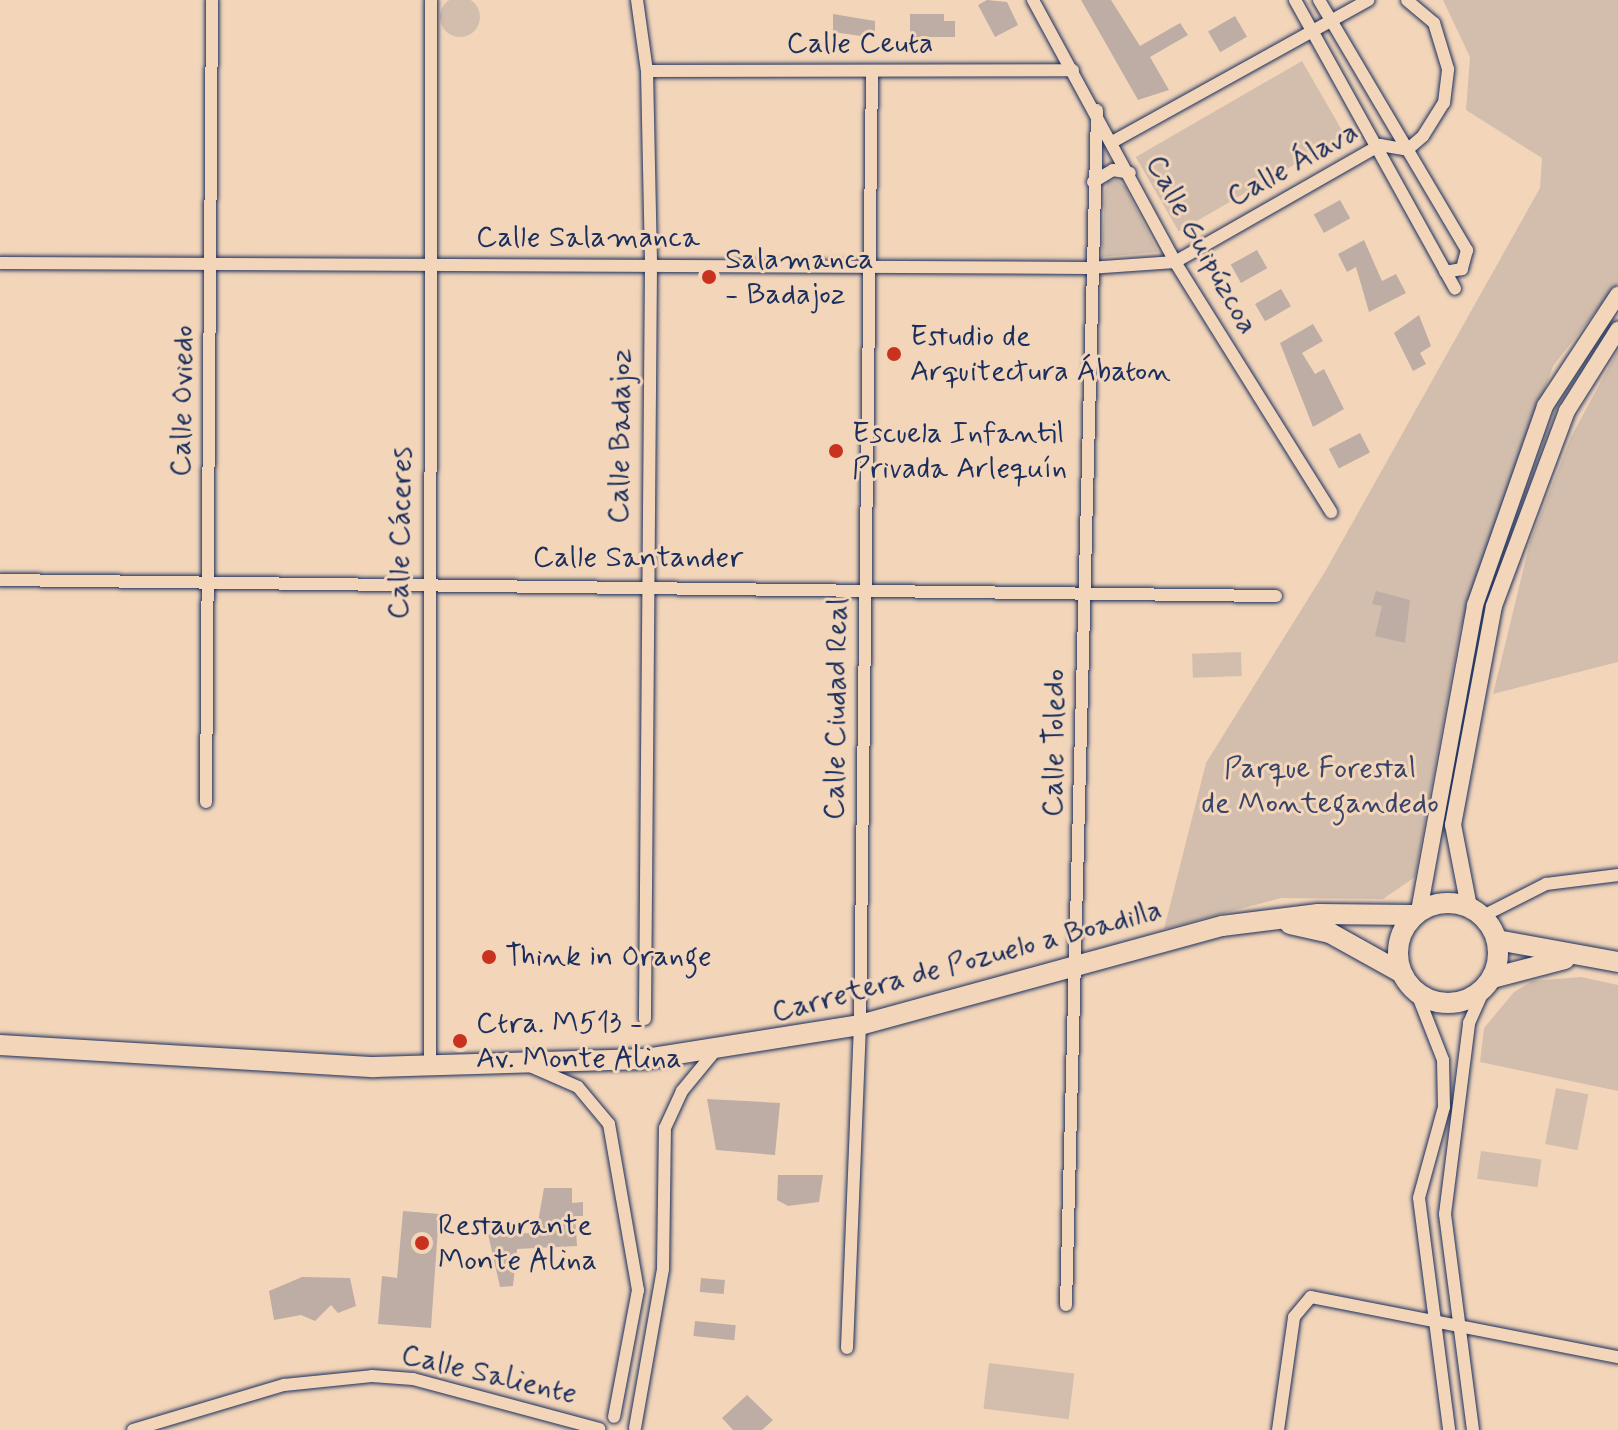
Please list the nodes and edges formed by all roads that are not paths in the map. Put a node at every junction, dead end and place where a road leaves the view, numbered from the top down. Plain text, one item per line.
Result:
1 (212, 0) edge
2 (431, 0) edge
3 (637, 0) edge
4 (1033, 0) edge
5 (1295, 0) edge
6 (1319, 0) edge
7 (1368, 0) edge
8 (1407, 0) edge
9 (1329, 18) junction
10 (1313, 28) junction
11 (1073, 70) junction
12 (647, 71) junction
13 (872, 71) junction
14 (1097, 110) junction
15 (1114, 141) junction
16 (1380, 145) junction
17 (1407, 150) junction
18 (1130, 173) junction
19 (1093, 182) junction
20 (1175, 262) junction
21 (0, 263) edge
22 (211, 263) junction
23 (431, 263) junction
24 (651, 265) junction
25 (869, 265) junction
26 (1089, 268) junction
27 (1445, 272) junction
28 (1455, 289) dead end
29 (1618, 295) edge
30 (1618, 330) edge
31 (1331, 512) dead end
32 (0, 580) edge
33 (207, 581) junction
34 (426, 582) junction
35 (645, 583) junction
36 (865, 586) junction
37 (1083, 588) junction
38 (1276, 596) dead end
39 (206, 802) dead end
40 (1618, 875) edge
41 (1476, 912) junction
42 (1416, 913) junction
43 (1278, 922) junction
44 (1497, 940) junction
45 (1583, 957) junction
46 (1618, 962) edge
47 (1078, 964) junction
48 (1402, 973) junction
49 (1489, 981) junction
50 (1416, 991) junction
51 (645, 1019) dead end
52 (860, 1025) junction
53 (0, 1045) edge
54 (715, 1051) junction
55 (430, 1066) junction
56 (530, 1066) junction
57 (1066, 1305) dead end
58 (1433, 1319) junction
59 (1456, 1325) junction
60 (847, 1348) dead end
61 (1618, 1357) edge
62 (614, 1417) junction
63 (599, 1429) edge
64 (635, 1429) edge
65 (133, 1430) edge
66 (1278, 1430) edge
67 (1449, 1430) edge
68 (1473, 1430) edge

1 - 22 street, Calle Oviedo
2 - 23 street, Calle Cáceres
3 - 12 street, Calle Badajoz
4 - 11 street, Calle Guipúzcoa
5 - 10 street
6 - 9 street
7 - 9 street
8 - 17 street, Calle Álava
9 - 10 street
9 - 17 street
10 - 15 street
10 - 16 street
11 - 13 street, Calle Ceuta
11 - 14 street, Calle Guipúzcoa
12 - 13 street, Calle Ceuta
12 - 24 street, Calle Badajoz
13 - 25 street, Calle Ciudad Real
14 - 15 street, Calle Guipúzcoa
14 - 19 street, Calle Toledo
15 - 18 street, Calle Guipúzcoa
16 - 17 street, Calle Álava
16 - 20 street, Calle Álava
16 - 27 street
17 - 27 street
18 - 19 street
18 - 20 street, Calle Guipúzcoa
19 - 26 street, Calle Toledo
20 - 26 street, Calle Salamanca
20 - 31 street, Calle Guipúzcoa
21 - 22 street, Calle Salamanca
22 - 23 street, Calle Salamanca
22 - 33 street, Calle Oviedo
23 - 24 street, Calle Salamanca
23 - 34 street, Calle Cáceres
24 - 25 street, Calle Salamanca
24 - 35 street, Calle Badajoz
25 - 26 street, Calle Salamanca
25 - 36 street, Calle Ciudad Real
26 - 37 street, Calle Toledo
27 - 28 street
29 - 42 street
30 - 41 street
32 - 33 street, Calle Santander
33 - 34 street, Calle Santander
33 - 39 street, Calle Oviedo
34 - 35 street, Calle Santander
34 - 55 street, Calle Cáceres
35 - 36 street, Calle Santander
35 - 51 street, Calle Badajoz
36 - 37 street, Calle Santander
36 - 52 street, Calle Ciudad Real
37 - 38 street, Calle Santander
37 - 47 street, Calle Toledo
40 - 41 street
41 - 42 main road
41 - 44 main road
42 - 43 main road, Carretera de Pozuelo a Boadilla
42 - 48 main road
43 - 47 main road, Carretera de Pozuelo a Boadilla
43 - 48 main road, Carretera de Pozuelo a Boadilla
44 - 45 main road
44 - 49 main road
45 - 46 main road
45 - 49 main road
47 - 52 main road, Carretera de Pozuelo a Boadilla
47 - 57 street, Calle Toledo
48 - 50 main road
49 - 50 main road
49 - 59 street
50 - 58 street
52 - 54 main road, Carretera de Pozuelo a Boadilla
52 - 60 street, Calle Ciudad Real
53 - 55 main road, Carretera de Pozuelo a Boadilla
54 - 56 main road, Carretera de Pozuelo a Boadilla
54 - 64 street
55 - 56 main road, Carretera de Pozuelo a Boadilla
56 - 62 street
58 - 59 street
58 - 66 street
58 - 67 street
59 - 61 street
59 - 68 street
62 - 63 street
62 - 64 street
63 - 65 street, Calle Saliente

